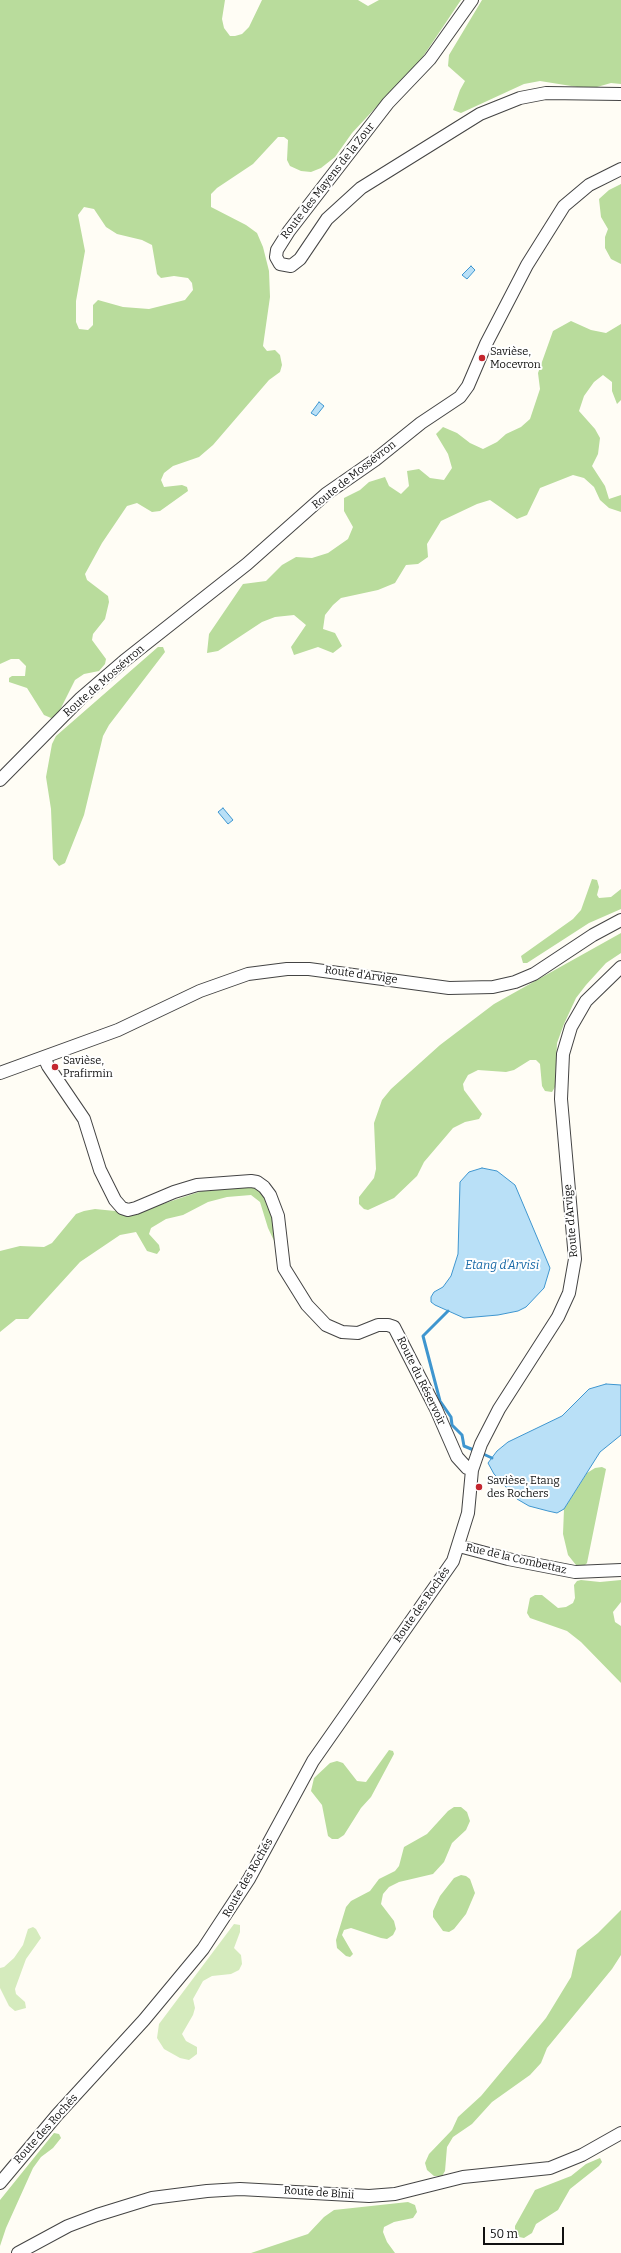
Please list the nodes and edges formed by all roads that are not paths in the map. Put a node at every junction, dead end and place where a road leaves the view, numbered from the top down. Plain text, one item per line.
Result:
1 (472, 0) edge
2 (621, 94) edge
3 (621, 169) edge
4 (0, 780) edge
5 (621, 920) edge
6 (621, 967) edge
7 (44, 1057) junction
8 (0, 1073) edge
9 (472, 1470) junction
10 (459, 1546) junction
11 (621, 1570) edge
12 (621, 2133) edge
13 (0, 2183) edge
14 (18, 2253) edge

1 - 2 street, Route des Mayens de la Zour
3 - 4 street, Route de Mossévron
5 - 7 street, Route d'Arvige
6 - 9 street, Route d'Arvige
7 - 8 street
7 - 9 street, Route du Réservoir
9 - 10 street, Route d'Arvige
10 - 11 street, Rue de la Combettaz
10 - 13 street, Route des Rochés
12 - 14 street, Route de Binii

